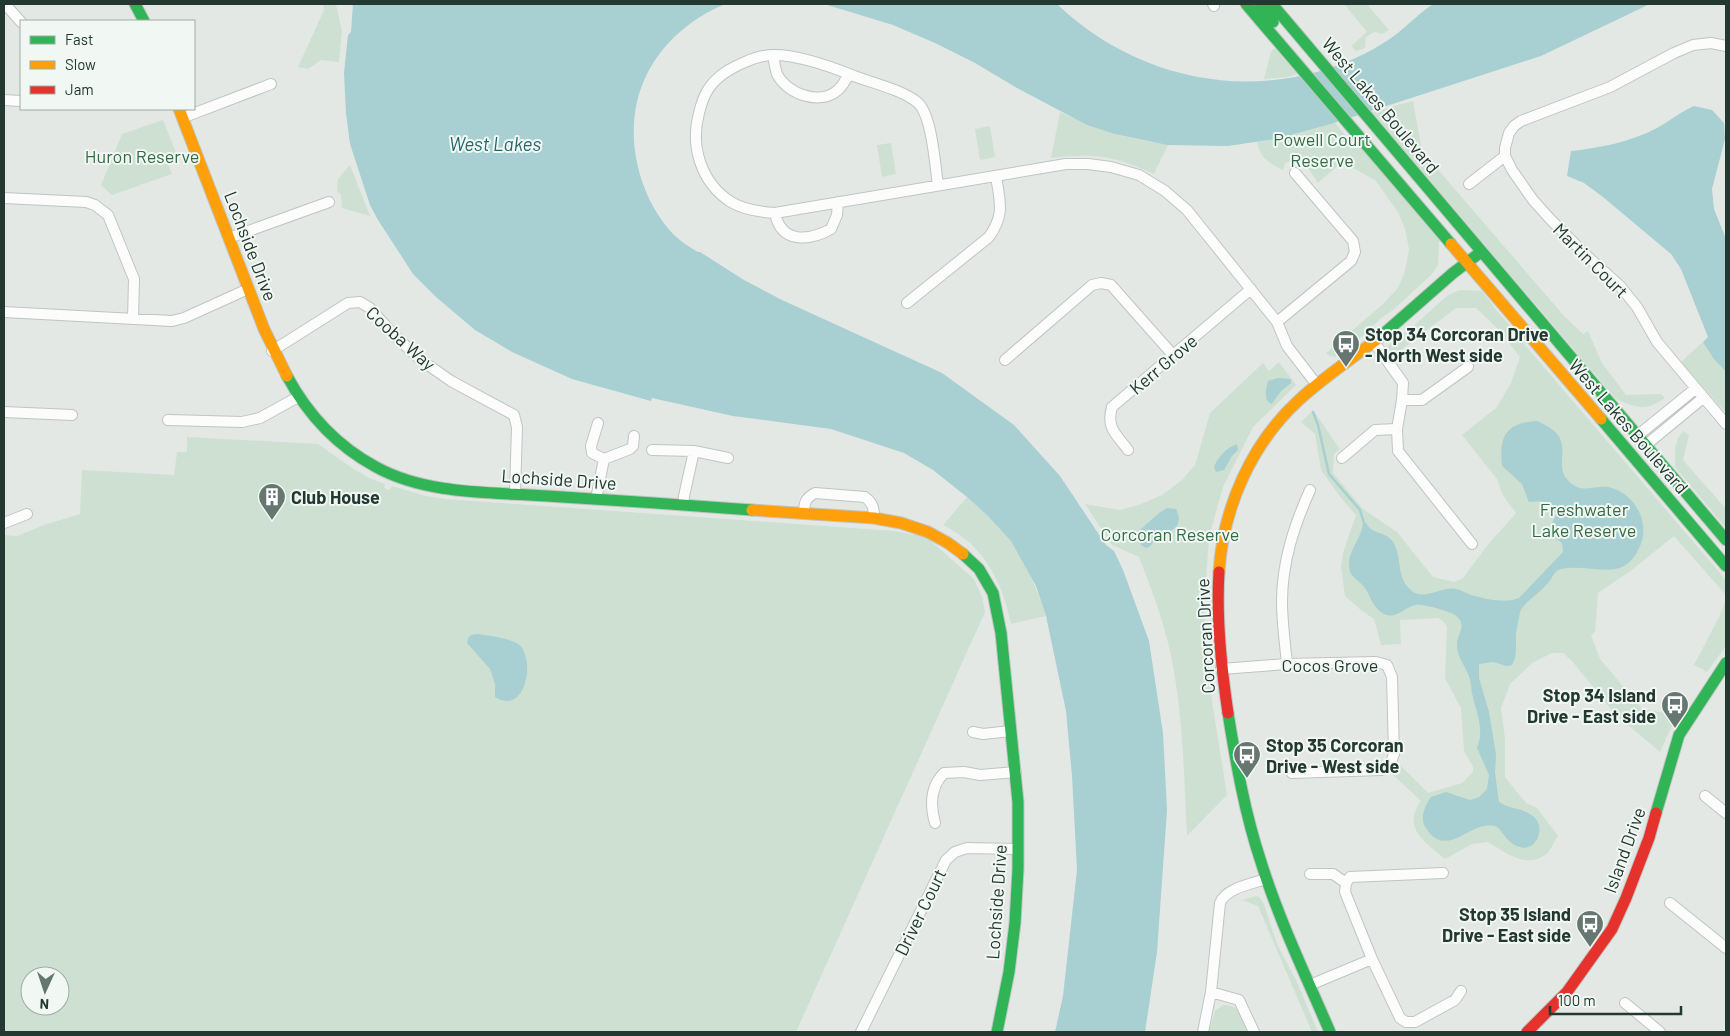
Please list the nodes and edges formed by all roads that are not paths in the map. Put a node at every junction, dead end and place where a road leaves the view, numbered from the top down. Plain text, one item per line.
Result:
1 (5, 4) edge
2 (135, 4) edge
3 (1246, 4) edge
4 (1260, 4) edge
5 (1276, 5) edge
6 (143, 20) edge
7 (20, 21) edge
8 (1726, 46) edge
9 (1287, 52) junction
10 (773, 55) junction
11 (849, 74) junction
12 (271, 84) dead end
13 (4, 100) edge
14 (20, 101) edge
15 (195, 108) edge
16 (181, 113) edge
17 (1505, 156) junction
18 (1295, 173) dead end
19 (996, 176) junction
20 (1469, 184) dead end
21 (938, 185) junction
22 (4, 198) edge
23 (329, 202) dead end
24 (838, 202) junction
25 (775, 213) junction
26 (229, 238) junction
27 (1481, 252) junction
28 (1467, 262) junction
29 (248, 289) junction
30 (1251, 289) junction
31 (907, 303) dead end
32 (4, 312) edge
33 (1534, 315) junction
34 (133, 319) junction
35 (1277, 322) junction
36 (1374, 342) junction
37 (272, 351) junction
38 (1173, 355) junction
39 (1005, 360) dead end
40 (1468, 367) dead end
41 (1557, 367) junction
42 (1318, 384) junction
43 (1695, 389) junction
44 (298, 397) junction
45 (1703, 398) junction
46 (1402, 400) junction
47 (4, 412) edge
48 (72, 415) dead end
49 (168, 420) dead end
50 (598, 423) dead end
51 (1726, 424) edge
52 (1397, 429) junction
53 (634, 436) dead end
54 (1637, 436) junction
55 (1646, 445) junction
56 (652, 450) dead end
57 (1128, 450) dead end
58 (694, 451) junction
59 (1632, 454) junction
60 (728, 458) dead end
61 (1342, 458) dead end
62 (604, 459) junction
63 (1310, 490) dead end
64 (515, 494) junction
65 (596, 499) junction
66 (684, 505) junction
67 (804, 513) junction
68 (27, 514) dead end
69 (874, 518) junction
70 (4, 523) edge
71 (1726, 540) edge
72 (1472, 544) dead end
73 (1726, 566) edge
74 (1726, 663) edge
75 (1287, 664) junction
76 (1221, 669) junction
77 (1011, 731) junction
78 (973, 732) dead end
79 (1016, 772) junction
80 (1292, 773) dead end
81 (1705, 796) dead end
82 (1726, 813) edge
83 (935, 823) dead end
84 (1018, 849) junction
85 (1443, 873) dead end
86 (1310, 874) dead end
87 (1266, 879) junction
88 (1346, 883) junction
89 (1670, 903) dead end
90 (1726, 948) edge
91 (1372, 959) junction
92 (1310, 985) junction
93 (1461, 990) dead end
94 (1211, 992) junction
95 (1625, 1003) dead end
96 (861, 1032) edge
97 (997, 1032) edge
98 (1203, 1032) edge
99 (1254, 1032) edge
100 (1330, 1032) edge
101 (1527, 1032) edge
102 (1660, 1032) edge

1 - 7 street
2 - 6 street
3 - 9 street, West Lakes Boulevard
4 - 9 street
5 - 27 street, West Lakes Boulevard
8 - 17 street
9 - 28 street, West Lakes Boulevard
10 - 11 street
10 - 11 street
10 - 25 street
11 - 21 street
12 - 15 street
13 - 14 street
16 - 26 street, Lochside Drive
17 - 20 street
17 - 43 street, Martin Court
18 - 35 street
19 - 21 street
19 - 30 street
19 - 31 street
21 - 24 street
22 - 34 street
23 - 26 street
24 - 25 street
24 - 25 street
26 - 29 street, Lochside Drive
27 - 28 street
27 - 33 street, West Lakes Boulevard
28 - 36 street, Corcoran Drive
28 - 41 street, West Lakes Boulevard
29 - 34 street
29 - 37 street, Lochside Drive
30 - 35 street
30 - 38 street, Kerr Grove
32 - 34 street
33 - 41 street
33 - 54 street, West Lakes Boulevard
35 - 42 street
36 - 42 street, Corcoran Drive
36 - 46 street
37 - 44 street, Lochside Drive
37 - 64 street, Cooba Way
38 - 39 street
38 - 57 street, Kerr Grove
40 - 46 street
41 - 59 street, West Lakes Boulevard
42 - 76 street, Corcoran Drive
43 - 45 street, Martin Court
43 - 54 street
44 - 49 street
44 - 64 street, Lochside Drive
45 - 51 street, Martin Court
45 - 55 street
46 - 52 street
47 - 48 street
50 - 62 street
52 - 61 street
52 - 72 street
53 - 62 street
54 - 55 street, West Lakes Boulevard
54 - 59 street
55 - 59 street
55 - 71 street, West Lakes Boulevard
56 - 58 street
58 - 60 street
58 - 66 street
59 - 73 street, West Lakes Boulevard
62 - 65 street
63 - 75 street
64 - 65 street, Lochside Drive
65 - 66 street, Lochside Drive
66 - 67 street, Lochside Drive
67 - 69 street, Lochside Drive
67 - 69 street
68 - 70 street
69 - 77 street, Lochside Drive
74 - 101 street, Island Drive
75 - 76 street, Cocos Grove
75 - 80 street, Cocos Grove
76 - 87 street, Corcoran Drive
77 - 78 street
77 - 79 street, Lochside Drive
79 - 83 street
79 - 84 street, Lochside Drive
81 - 82 street
84 - 96 street, Driver Court
84 - 97 street, Lochside Drive
85 - 88 street
86 - 88 street
87 - 92 street, Corcoran Drive
87 - 94 street
88 - 91 street
89 - 90 street
91 - 92 street
91 - 93 street
92 - 100 street, Corcoran Drive
94 - 98 street
94 - 99 street
95 - 102 street

